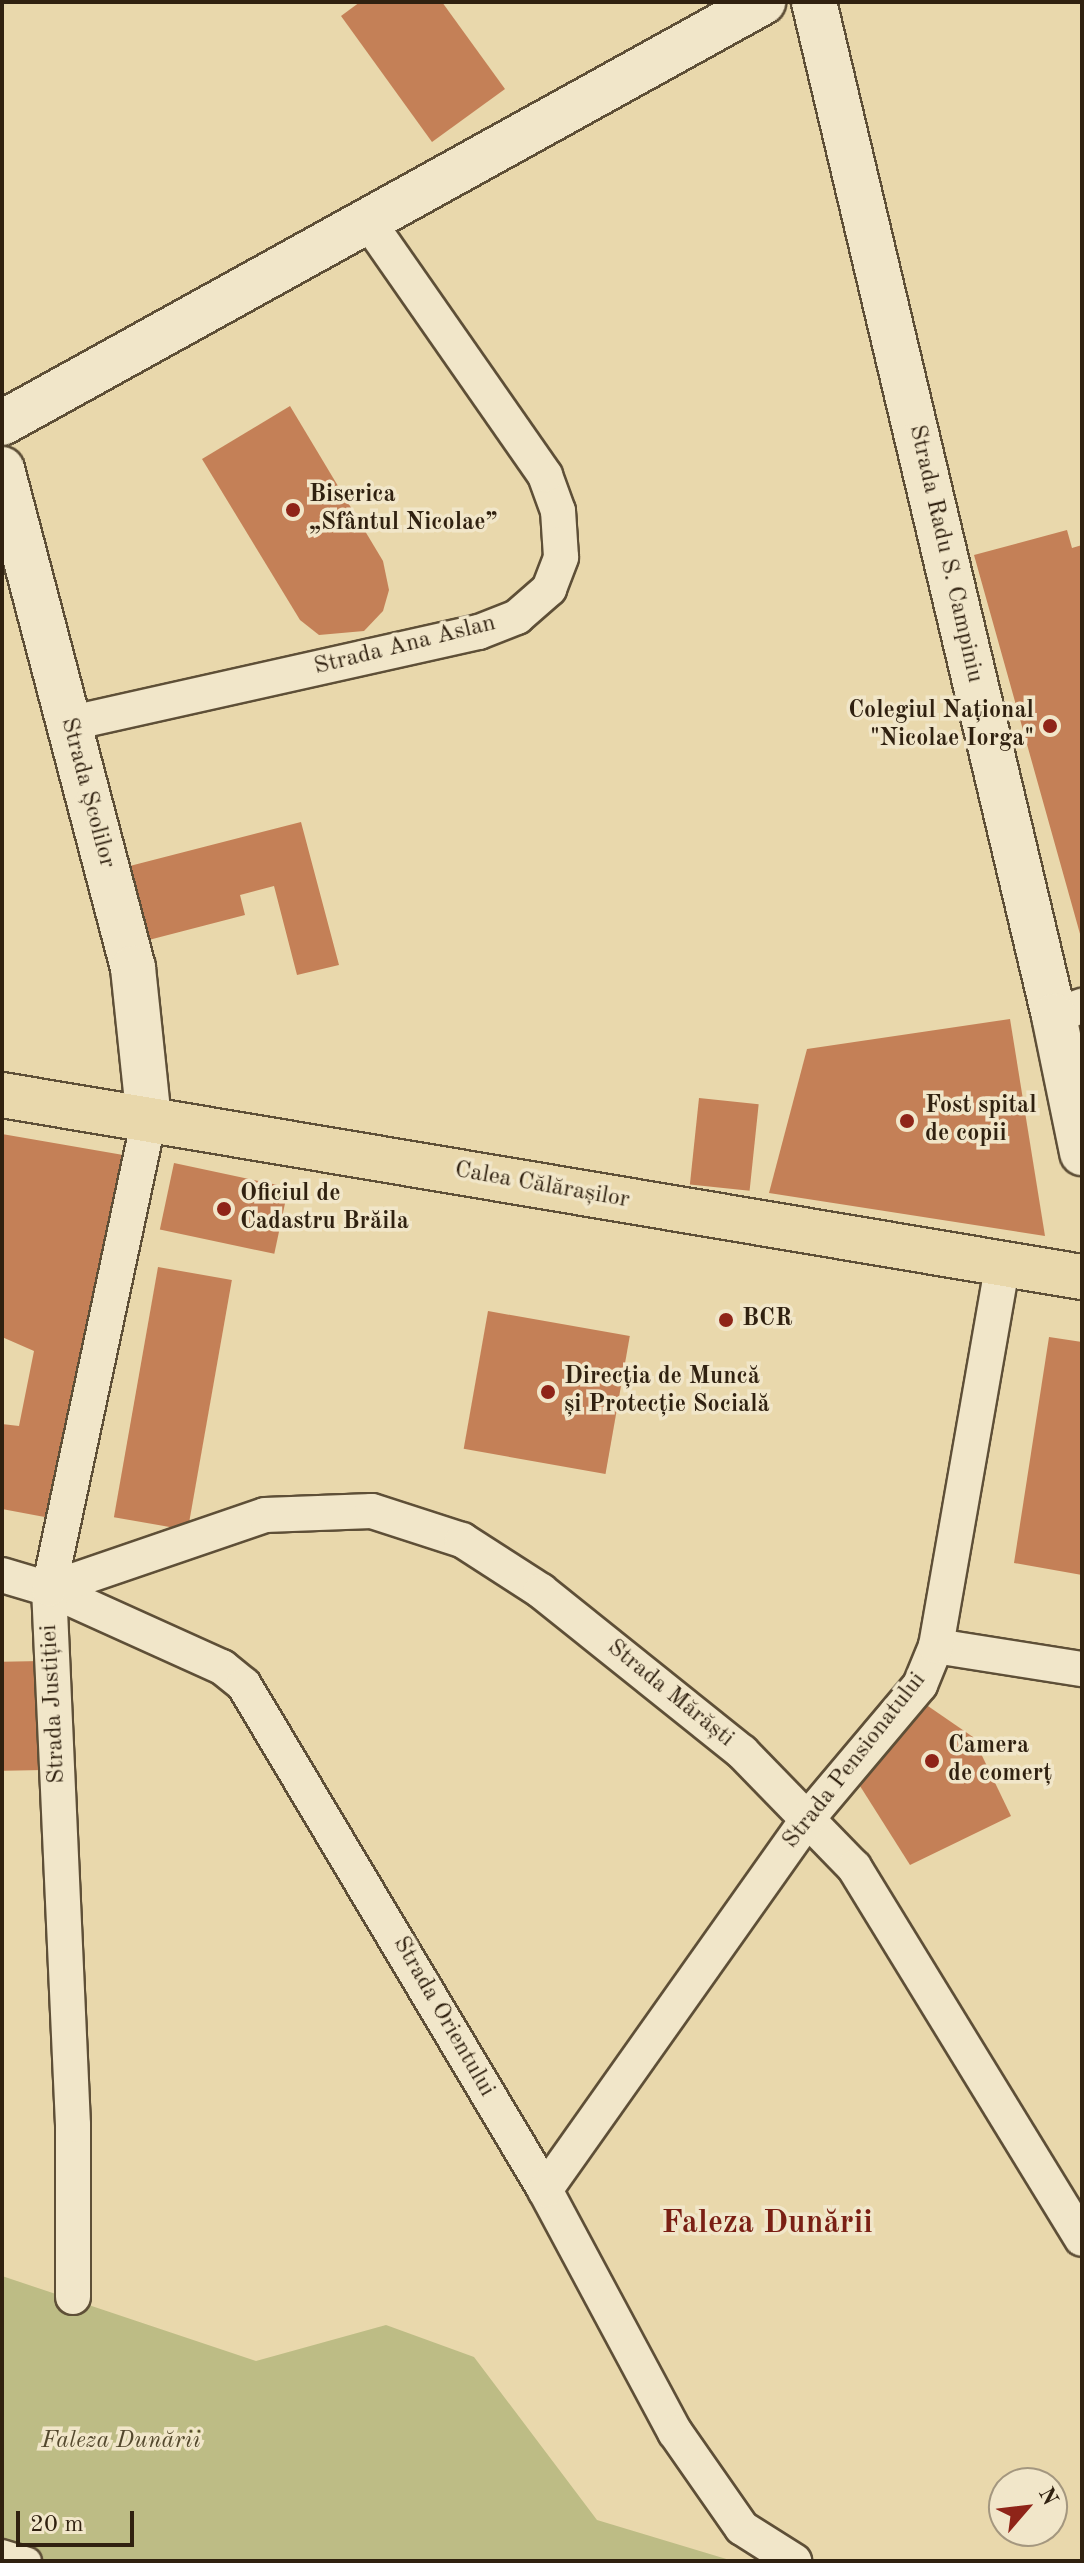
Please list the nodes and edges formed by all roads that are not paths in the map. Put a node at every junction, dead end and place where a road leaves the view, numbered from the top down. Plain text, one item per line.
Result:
1 (763, 2) edge
2 (814, 2) edge
3 (368, 221) junction
4 (2, 423) edge
5 (2, 469) edge
6 (67, 724) junction
7 (1068, 1011) edge
8 (2, 1095) edge
9 (149, 1120) junction
10 (1082, 1153) edge
11 (1003, 1264) junction
12 (1082, 1277) edge
13 (2, 1575) edge
14 (49, 1589) junction
15 (936, 1646) junction
16 (1082, 1669) edge
17 (808, 1818) junction
18 (545, 2190) junction
19 (1082, 2239) edge
20 (73, 2297) dead end
21 (2, 2553) edge
22 (28, 2561) edge
23 (794, 2561) edge

1 - 3 main road
2 - 7 main road, Strada Radu S. Campiniu
3 - 4 main road
3 - 6 street, Strada Ana Aslan
5 - 6 main road, Strada Școlilor
6 - 9 main road, Strada Școlilor
7 - 10 main road, Strada Radu S. Campiniu
8 - 9 main road, Calea Călărașilor
9 - 11 main road, Calea Călărașilor
9 - 14 street, Strada Justiției
11 - 12 main road, Calea Călărașilor
11 - 15 street, Strada Pensionatului
13 - 14 street, Strada Orientului
14 - 17 street, Strada Mărăști
14 - 18 street, Strada Orientului
14 - 20 street, Strada Justiției
15 - 16 street
15 - 17 street, Strada Pensionatului
17 - 18 street, Strada Pensionatului
17 - 19 street, Strada Mărăști
18 - 23 street, Strada Orientului
21 - 22 street

